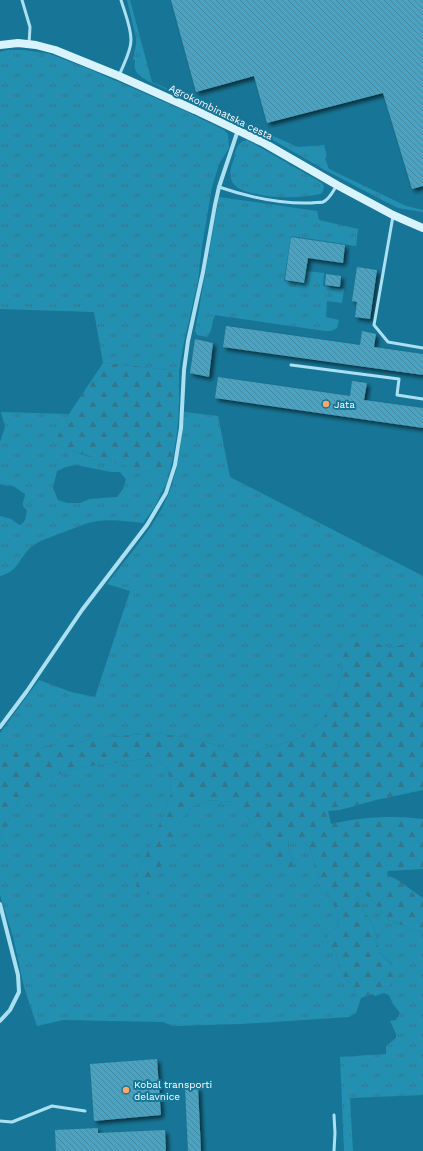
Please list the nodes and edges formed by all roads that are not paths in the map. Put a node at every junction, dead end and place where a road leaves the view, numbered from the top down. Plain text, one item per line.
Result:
1 (22, 0) edge
2 (121, 0) edge
3 (29, 44) junction
4 (0, 45) edge
5 (119, 76) junction
6 (238, 130) junction
7 (337, 185) junction
8 (219, 187) junction
9 (393, 215) junction
10 (423, 228) edge
11 (423, 348) edge
12 (291, 365) dead end
13 (423, 398) edge
14 (0, 727) edge
15 (0, 904) edge
16 (0, 1021) edge
17 (85, 1111) dead end
18 (334, 1115) dead end
19 (0, 1121) edge
20 (334, 1151) edge

1 - 3 lane
2 - 5 lane
3 - 4 street, Agrokombinatska cesta
3 - 5 street, Agrokombinatska cesta
5 - 6 street, Agrokombinatska cesta
6 - 7 street, Agrokombinatska cesta
6 - 8 street
7 - 8 lane
7 - 9 street, Agrokombinatska cesta
8 - 14 street
9 - 10 street, Agrokombinatska cesta
9 - 11 lane
12 - 13 lane
15 - 16 street
17 - 19 lane
18 - 20 lane

